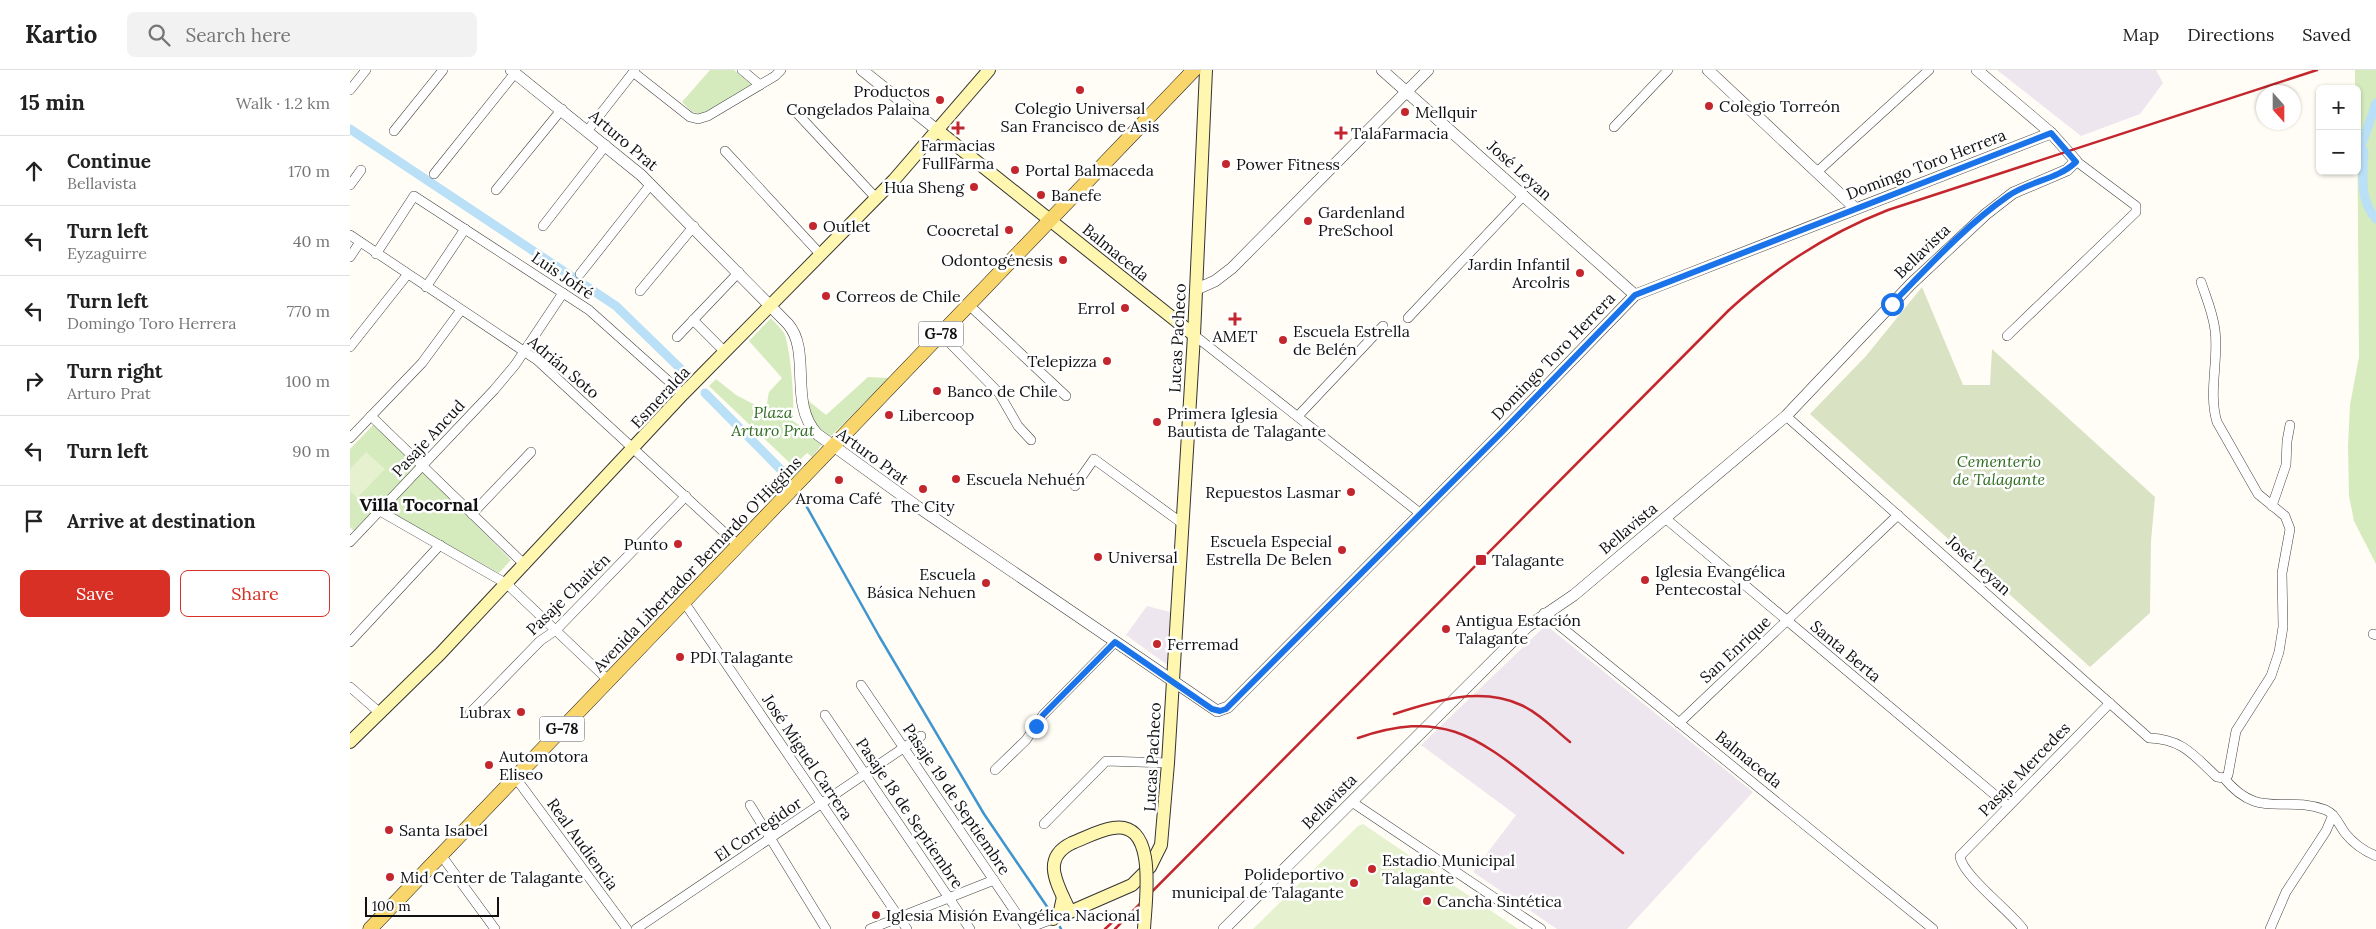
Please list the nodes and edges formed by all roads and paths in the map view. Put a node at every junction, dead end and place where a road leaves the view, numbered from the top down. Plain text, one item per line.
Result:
1 (366, 70) edge
2 (443, 70) edge
3 (742, 70) edge
4 (782, 70) edge
5 (989, 70) edge
6 (1194, 70) edge
7 (1206, 70) edge
8 (1382, 70) edge
9 (1428, 70) edge
10 (1668, 70) edge
11 (1708, 70) edge
12 (1929, 70) edge
13 (1977, 70) edge
14 (513, 71) edge
15 (634, 71) edge
16 (865, 71) edge
17 (760, 85) junction
18 (350, 90) edge
19 (1407, 92) junction
20 (562, 109) junction
21 (794, 110) dead end
22 (1614, 126) dead end
23 (588, 130) junction
24 (937, 130) junction
25 (394, 131) dead end
26 (2051, 133) junction
27 (606, 145) junction
28 (724, 151) dead end
29 (2076, 162) junction
30 (361, 170) dead end
31 (1817, 172) junction
32 (434, 174) dead end
33 (651, 184) junction
34 (350, 185) edge
35 (496, 190) dead end
36 (1524, 195) junction
37 (876, 198) junction
38 (1855, 208) junction
39 (1050, 220) junction
40 (543, 226) dead end
41 (694, 226) junction
42 (466, 229) junction
43 (350, 235) edge
44 (360, 242) junction
45 (376, 254) junction
46 (821, 255) junction
47 (350, 258) edge
48 (739, 272) junction
49 (580, 274) dead end
50 (407, 275) junction
51 (2201, 282) dead end
52 (426, 288) junction
53 (1197, 288) junction
54 (640, 290) dead end
55 (563, 293) junction
56 (1635, 295) junction
57 (969, 304) junction
58 (771, 305) junction
59 (460, 310) junction
60 (1408, 318) dead end
61 (693, 320) junction
62 (1382, 326) dead end
63 (940, 334) junction
64 (1194, 335) junction
65 (2007, 336) dead end
66 (678, 337) dead end
67 (350, 345) edge
68 (524, 351) junction
69 (725, 352) junction
70 (683, 394) junction
71 (1066, 396) dead end
72 (371, 416) junction
73 (1298, 416) junction
74 (1786, 416) junction
75 (2290, 425) dead end
76 (350, 438) edge
77 (1031, 440) dead end
78 (634, 448) junction
79 (832, 448) junction
80 (531, 452) dead end
81 (422, 465) junction
82 (1075, 486) dead end
83 (686, 496) junction
84 (2272, 506) junction
85 (380, 511) junction
86 (472, 514) junction
87 (1421, 514) junction
88 (1898, 515) junction
89 (1665, 518) junction
90 (1183, 524) junction
91 (351, 538) edge
92 (440, 546) junction
93 (739, 546) junction
94 (525, 565) junction
95 (508, 584) junction
96 (684, 602) junction
97 (1544, 613) junction
98 (1787, 621) junction
99 (556, 630) junction
100 (350, 642) edge
101 (1115, 642) junction
102 (609, 681) junction
103 (1173, 682) junction
104 (861, 686) dead end
105 (350, 687) edge
106 (2110, 703) junction
107 (1220, 711) joint
108 (470, 712) dead end
109 (380, 713) junction
110 (825, 714) dead end
111 (1679, 723) junction
112 (921, 736) dead end
113 (350, 742) edge
114 (904, 748) junction
115 (1168, 763) junction
116 (995, 770) dead end
117 (865, 774) junction
118 (516, 777) junction
119 (2224, 778) junction
120 (1352, 802) junction
121 (821, 804) junction
122 (750, 806) dead end
123 (2008, 806) junction
124 (2333, 815) junction
125 (1044, 824) dead end
126 (770, 838) junction
127 (441, 855) junction
128 (2376, 856) edge
129 (994, 880) junction
130 (1063, 897) junction
131 (949, 898) junction
132 (1086, 906) junction
133 (1070, 912) junction
134 (899, 917) junction
135 (1053, 919) junction
136 (370, 929) edge
137 (495, 929) edge
138 (627, 929) edge
139 (636, 929) edge
140 (826, 929) edge
141 (870, 929) edge
142 (907, 929) edge
143 (970, 929) edge
144 (1026, 929) edge
145 (1144, 929) edge
146 (1224, 929) edge
147 (1541, 929) edge
148 (1932, 929) edge
149 (2023, 929) edge
150 (2270, 929) edge

1 - 18 street
2 - 25 street
3 - 17 street
4 - 17 street
5 - 24 main road, Esmeralda
6 - 39 main road, Avenida Libertador Bernardo O'Higgins / G-78
7 - 53 main road, Lucas Pacheco
8 - 19 street, José Leyan
9 - 19 street
10 - 22 street
11 - 31 street
12 - 31 street
13 - 26 street
14 - 20 street, Arturo Prat
14 - 32 street
15 - 17 street
15 - 23 street
16 - 24 street, Balmaceda
19 - 36 street, José Leyan
19 - 53 street
20 - 23 street, Arturo Prat
20 - 35 street
21 - 37 street
23 - 27 street, Arturo Prat
24 - 37 main road, Esmeralda
24 - 39 main road, Balmaceda
26 - 29 street
26 - 38 street, Domingo Toro Herrera
27 - 33 street, Arturo Prat
27 - 40 street
28 - 46 street
29 - 65 street
29 - 74 street, Bellavista
30 - 34 street
31 - 38 street
33 - 41 street, Arturo Prat
33 - 49 street
36 - 56 street, José Leyan
36 - 60 street
37 - 46 main road, Esmeralda
38 - 56 street, Domingo Toro Herrera
39 - 57 main road, Avenida Libertador Bernardo O'Higgins / G-78
39 - 64 main road, Balmaceda
41 - 48 street, Arturo Prat
41 - 54 street
42 - 45 street, Luis Jofré
42 - 52 street
42 - 55 street, Luis Jofré
43 - 44 street, Adrián Soto
44 - 45 street, Adrián Soto
44 - 47 street
45 - 50 street, Adrián Soto
46 - 58 main road, Esmeralda
48 - 58 street, Arturo Prat
48 - 61 street
50 - 52 street, Adrián Soto
50 - 67 street
51 - 84 street
52 - 59 street, Adrián Soto
53 - 64 main road, Lucas Pacheco
55 - 68 street, Pasaje Ancud
55 - 70 street, Luis Jofré
56 - 87 street, Domingo Toro Herrera
57 - 63 main road, Avenida Libertador Bernardo O'Higgins / G-78
57 - 71 street
58 - 69 main road, Esmeralda
58 - 79 street, Arturo Prat
59 - 68 street, Adrián Soto
59 - 72 street
61 - 66 street
61 - 69 street
62 - 73 street
63 - 77 street
63 - 79 main road, Avenida Libertador Bernardo O'Higgins / G-78
64 - 73 street, Balmaceda
64 - 90 main road, Lucas Pacheco
68 - 78 street, Adrián Soto
68 - 81 street, Pasaje Ancud
69 - 70 main road, Esmeralda
70 - 78 main road, Esmeralda
72 - 76 street
72 - 81 street
73 - 87 street, Balmaceda
74 - 88 street, José Leyan
74 - 89 street, Bellavista
75 - 84 street
78 - 83 street, Adrián Soto
78 - 94 main road, Esmeralda
79 - 93 main road, Avenida Libertador Bernardo O'Higgins / G-78
79 - 101 street, Arturo Prat
80 - 86 street
81 - 85 street, Pasaje Ancud
81 - 86 street
82 - 90 street
83 - 93 street, Adrián Soto
83 - 99 street, Pasaje Chaitén
84 - 119 street
85 - 91 street, Pasaje Ancud
85 - 92 street
86 - 94 street
87 - 107 street, Domingo Toro Herrera
88 - 98 street, San Enrique
88 - 106 street, José Leyan
89 - 97 street, Bellavista
89 - 98 street, Santa Berta
90 - 103 main road, Lucas Pacheco
92 - 95 street
92 - 100 street
93 - 96 main road, Avenida Libertador Bernardo O'Higgins / G-78
94 - 95 main road, Esmeralda
95 - 99 street
95 - 109 main road, Esmeralda
96 - 102 main road, Avenida Libertador Bernardo O'Higgins / G-78
96 - 121 street, José Miguel Carrera
97 - 111 street, Balmaceda
97 - 120 street, Bellavista
98 - 111 street, San Enrique
98 - 123 street, Santa Berta
99 - 102 street
99 - 108 street, Pasaje Chaitén
101 - 103 street, Arturo Prat
101 - 116 street
102 - 118 main road, Avenida Libertador Bernardo O'Higgins / G-78
103 - 107 street, Arturo Prat
103 - 115 main road, Lucas Pacheco
104 - 114 street, Pasaje 19 de Septiembre
105 - 109 street
106 - 119 street, José Leyan
106 - 123 street, Pasaje Mercedes
109 - 113 main road, Esmeralda
110 - 117 street, Pasaje 18 de Septiembre
111 - 148 street, Balmaceda
112 - 114 street, El Corregidor
114 - 117 street, El Corregidor
114 - 129 street, Pasaje 19 de Septiembre
115 - 125 street
115 - 132 main road, Lucas Pacheco
117 - 121 street, El Corregidor
117 - 131 street, Pasaje 18 de Septiembre
118 - 127 main road, Avenida Libertador Bernardo O'Higgins / G-78
118 - 138 street, Real Audiencia
119 - 124 street
120 - 146 street, Bellavista
120 - 147 street
121 - 126 street, El Corregidor
121 - 134 street, José Miguel Carrera
122 - 126 street
123 - 149 street, Pasaje Mercedes
124 - 128 street
124 - 150 street
126 - 139 street, El Corregidor
126 - 140 street
127 - 136 main road, Avenida Libertador Bernardo O'Higgins / G-78
127 - 137 street
129 - 131 street
129 - 144 street, Pasaje 19 de Septiembre
130 - 132 main road
130 - 133 main road, Lucas Pacheco
130 - 135 main road
130 - 145 main road, Lucas Pacheco, bridge
131 - 134 street
131 - 143 street, Pasaje 18 de Septiembre
132 - 133 main road, Lucas Pacheco
133 - 135 street
134 - 141 street
134 - 142 street, José Miguel Carrera
135 - 144 street

